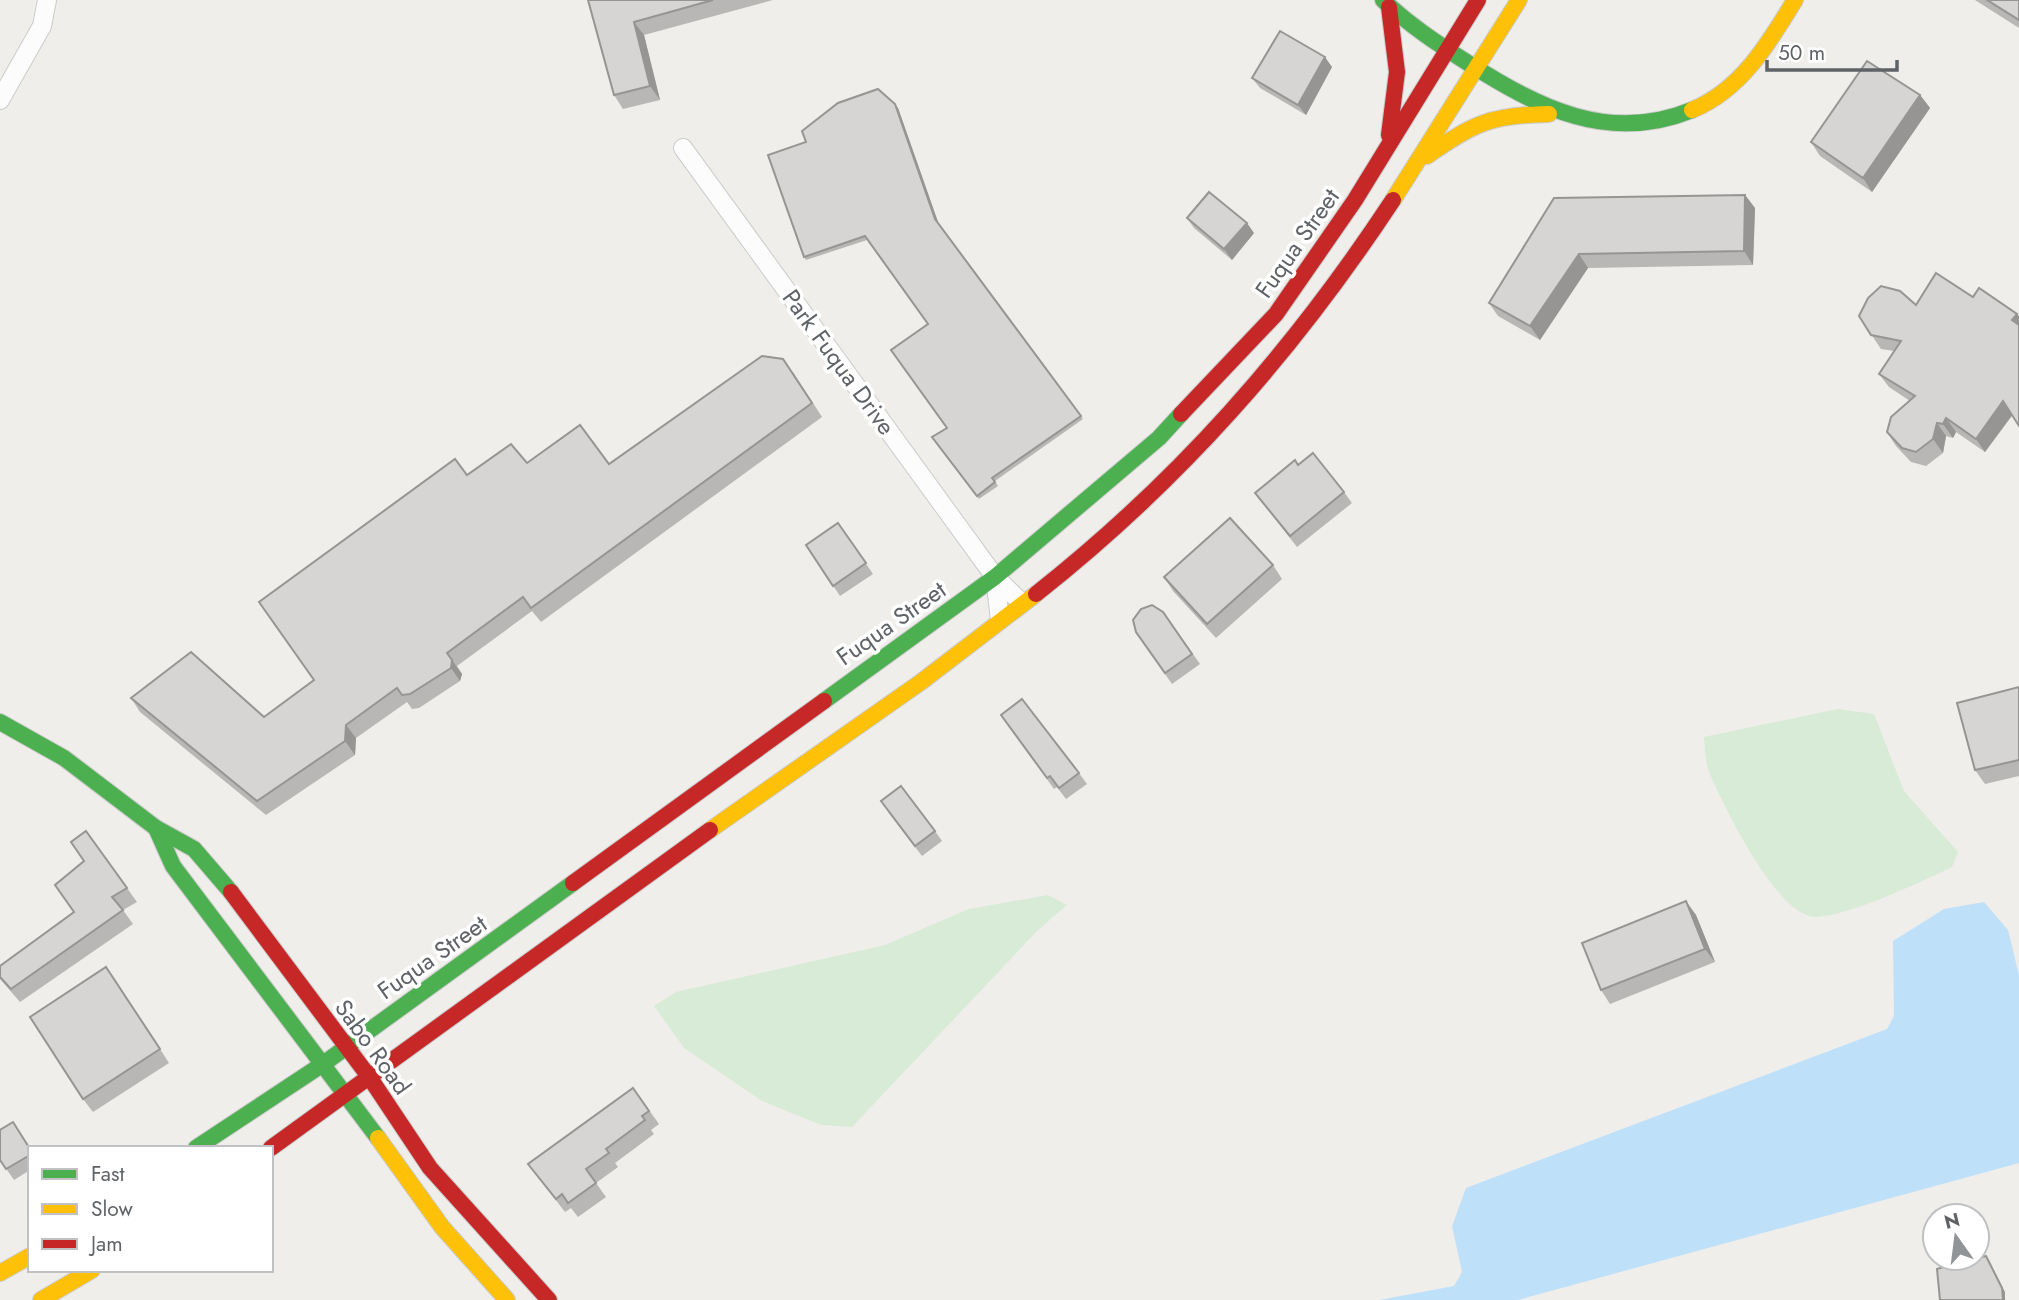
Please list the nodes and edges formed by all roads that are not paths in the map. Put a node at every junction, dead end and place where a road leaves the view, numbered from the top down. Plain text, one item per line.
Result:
1 (47, 0) edge
2 (1478, 0) edge
3 (1519, 0) edge
4 (1796, 0) edge
5 (1386, 3) edge
6 (1447, 49) junction
7 (1478, 69) junction
8 (0, 100) edge
9 (1559, 114) junction
10 (1387, 148) junction
11 (683, 149) dead end
12 (1416, 164) junction
13 (1260, 331) junction
14 (1296, 337) junction
15 (1284, 352) junction
16 (1159, 438) junction
17 (1189, 458) junction
18 (995, 577) junction
19 (1021, 604) junction
20 (1000, 620) junction
21 (0, 722) edge
22 (156, 828) junction
23 (594, 892) junction
24 (346, 1046) junction
25 (323, 1064) junction
26 (370, 1078) junction
27 (347, 1096) junction
28 (199, 1146) edge
29 (273, 1147) edge
30 (28, 1257) edge
31 (89, 1272) edge
32 (0, 1273) edge
33 (41, 1300) edge
34 (507, 1300) edge
35 (549, 1300) edge

1 - 8 street
2 - 6 main road, Fuqua Street
3 - 7 main road, Fuqua Street
4 - 9 main road
5 - 6 main road
5 - 10 main road
6 - 7 main road
6 - 10 main road, Fuqua Street
7 - 9 main road
7 - 12 main road, Fuqua Street
9 - 12 main road
10 - 13 main road, Fuqua Street
11 - 18 street, Park Fuqua Drive
12 - 14 main road, Fuqua Street
13 - 14 main road
13 - 15 main road
13 - 16 main road, Fuqua Street
14 - 15 main road, Fuqua Street
15 - 17 main road, Fuqua Street
16 - 17 main road
16 - 18 main road, Fuqua Street
17 - 19 main road, Fuqua Street
18 - 19 street, Park Fuqua Drive
18 - 20 street, Park Fuqua Drive
18 - 23 main road, Fuqua Street
19 - 20 main road, Fuqua Street
20 - 23 main road, Fuqua Street
21 - 22 main road, Sabo Road
22 - 24 main road, Sabo Road
22 - 25 main road, Sabo Road
23 - 24 main road, Fuqua Street
23 - 26 main road, Fuqua Street
24 - 25 main road, Fuqua Street
24 - 26 main road, Sabo Road
25 - 27 main road, Sabo Road
25 - 28 main road, Fuqua Street
26 - 27 main road, Fuqua Street
26 - 35 main road, Sabo Road
27 - 29 main road, Fuqua Street
27 - 34 main road, Sabo Road
30 - 32 main road
31 - 33 main road

